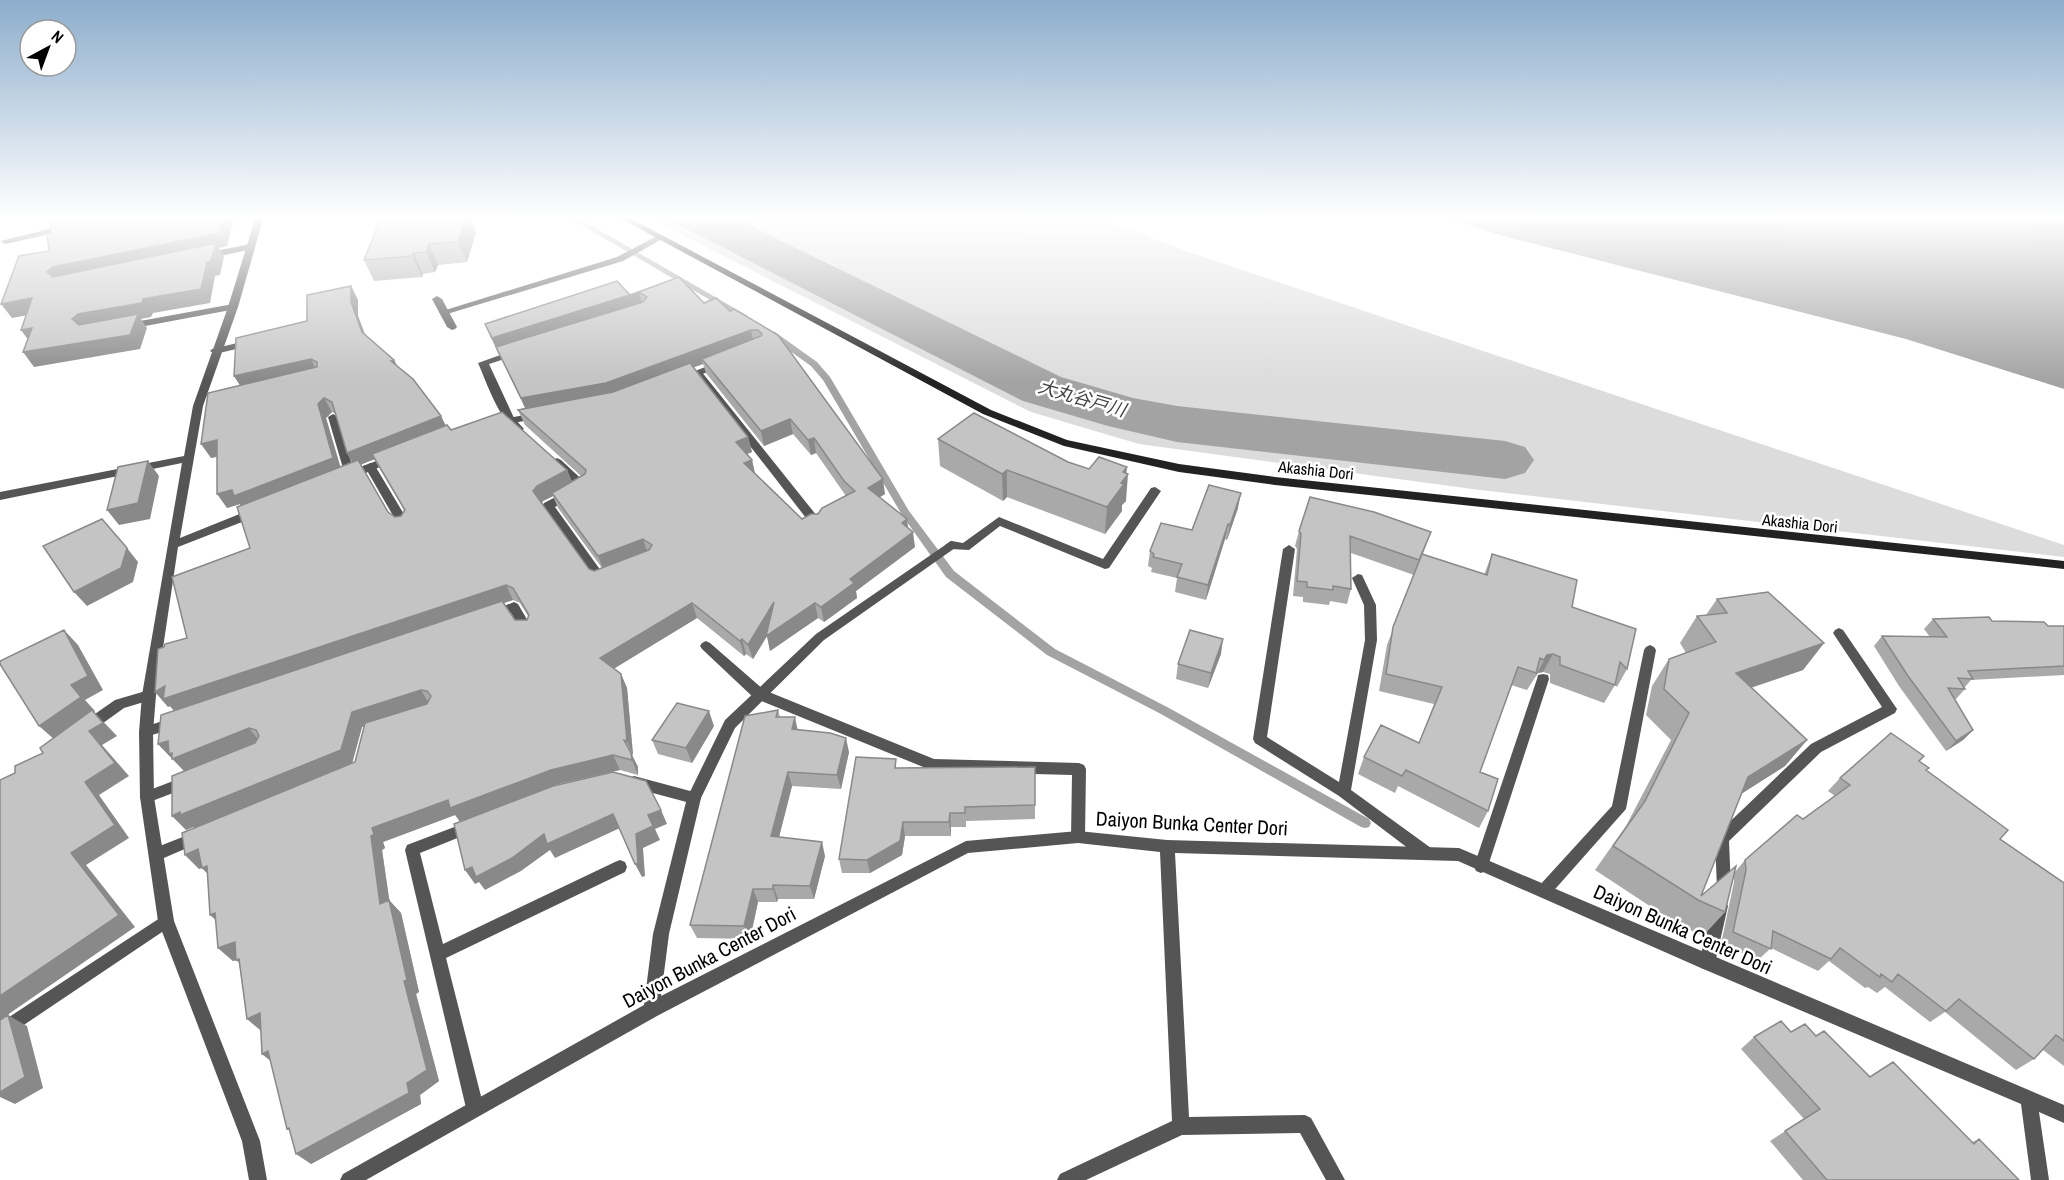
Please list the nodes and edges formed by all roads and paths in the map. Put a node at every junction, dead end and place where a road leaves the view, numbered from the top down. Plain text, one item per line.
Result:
1 (243, 271) edge
2 (577, 271) edge
3 (722, 271) edge
4 (437, 299) dead end
5 (233, 307) junction
6 (444, 312) junction
7 (122, 327) edge
8 (452, 327) dead end
9 (258, 341) edge
10 (526, 350) edge
11 (215, 351) junction
12 (728, 361) edge
13 (698, 373) junction
14 (677, 380) edge
15 (544, 414) edge
16 (333, 417) edge
17 (510, 420) junction
18 (487, 425) edge
19 (527, 435) edge
20 (401, 455) edge
21 (552, 457) edge
22 (187, 459) junction
23 (370, 467) junction
24 (350, 475) junction
25 (339, 479) edge
26 (1155, 491) dead end
27 (0, 496) edge
28 (272, 506) edge
29 (817, 524) edge
30 (405, 526) edge
31 (172, 545) junction
32 (1289, 549) dead end
33 (2064, 565) edge
34 (620, 572) edge
35 (1358, 578) dead end
36 (480, 619) edge
37 (528, 631) edge
38 (1839, 633) dead end
39 (706, 646) dead end
40 (1650, 650) dead end
41 (1543, 678) edge
42 (759, 694) junction
43 (149, 695) junction
44 (191, 717) edge
45 (146, 732) junction
46 (74, 737) edge
47 (200, 776) edge
48 (620, 778) edge
49 (1344, 792) junction
50 (147, 797) junction
51 (694, 798) junction
52 (486, 821) edge
53 (211, 832) edge
54 (1078, 837) junction
55 (1167, 846) junction
56 (1426, 853) junction
57 (157, 854) junction
58 (1480, 866) junction
59 (620, 867) dead end
60 (1544, 891) junction
61 (166, 921) junction
62 (436, 955) junction
63 (1707, 963) junction
64 (651, 1010) junction
65 (0, 1033) edge
66 (2028, 1098) junction
67 (475, 1108) junction
68 (2064, 1114) edge
69 (1181, 1126) junction
70 (258, 1180) edge
71 (349, 1180) edge
72 (1066, 1180) edge
73 (1336, 1180) edge
74 (2040, 1180) edge

1 - 5 street
2 - 6 street
3 - 33 street, Akashia Dori
4 - 6 street
5 - 7 street
5 - 11 street
6 - 8 street
9 - 11 street
10 - 17 street
11 - 22 street
12 - 13 street
13 - 14 street
13 - 29 street
15 - 17 street
16 - 24 street
17 - 18 street
17 - 19 street
20 - 23 street
21 - 34 street
22 - 27 street
22 - 31 street
23 - 24 street
23 - 30 street
24 - 25 street
26 - 42 street
28 - 31 street
31 - 43 street
32 - 49 street
35 - 49 street
36 - 37 street
38 - 63 street
39 - 42 street
40 - 60 street
41 - 58 street
42 - 51 street
42 - 54 street
43 - 45 street
43 - 46 street
44 - 45 street
45 - 50 street
47 - 50 street
48 - 51 street
49 - 56 street
50 - 57 street
51 - 64 street
52 - 62 street
53 - 57 street
54 - 55 street, Daiyon Bunka Center Dori
54 - 64 street, Daiyon Bunka Center Dori
55 - 56 street, Daiyon Bunka Center Dori
55 - 69 street
56 - 58 street, Daiyon Bunka Center Dori
57 - 61 street
58 - 60 street, Daiyon Bunka Center Dori
59 - 62 street
60 - 63 street, Daiyon Bunka Center Dori
61 - 65 street
61 - 70 street
62 - 67 street
63 - 66 street, Daiyon Bunka Center Dori
64 - 67 street, Daiyon Bunka Center Dori
66 - 68 street, Daiyon Bunka Center Dori
66 - 74 street
67 - 71 street, Daiyon Bunka Center Dori
69 - 72 street
69 - 73 street

